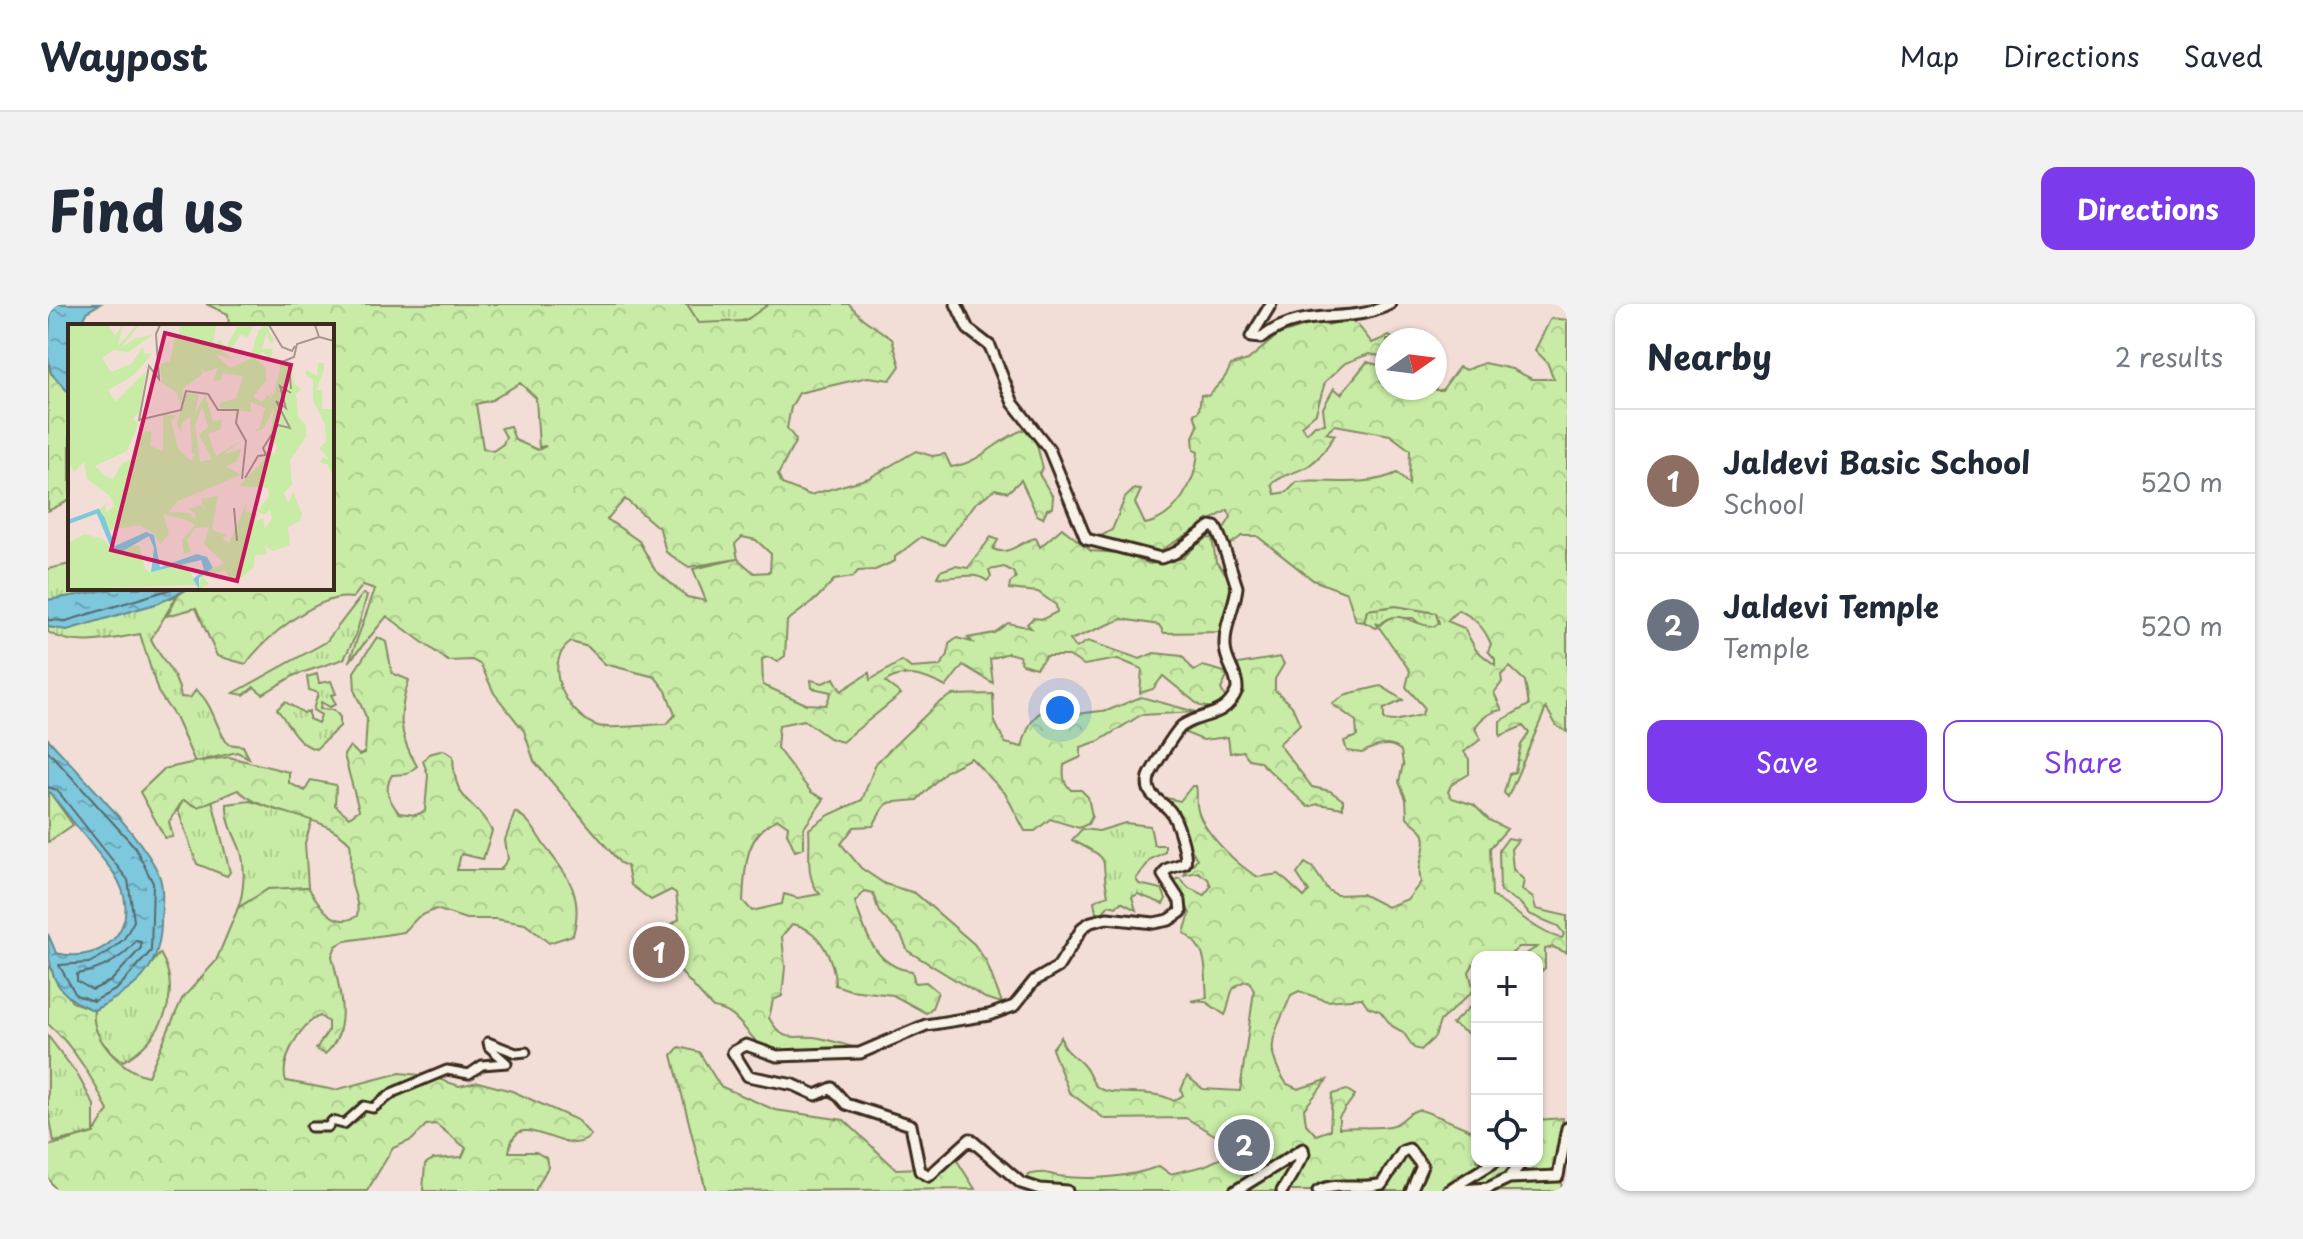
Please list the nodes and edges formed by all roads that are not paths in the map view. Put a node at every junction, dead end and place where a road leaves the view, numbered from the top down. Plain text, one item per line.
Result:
1 (956, 304) edge
2 (1271, 304) edge
3 (1390, 304) edge
4 (526, 1052) dead end
5 (311, 1127) dead end
6 (1567, 1128) edge
7 (1486, 1167) edge
8 (1518, 1167) edge
9 (1509, 1178) junction
10 (1448, 1190) edge
11 (1067, 1191) edge
12 (1235, 1191) edge
13 (1282, 1191) edge
14 (1318, 1191) edge
15 (1411, 1191) edge

1 - 11 street
2 - 3 street
4 - 5 street
6 - 9 street
7 - 10 street
8 - 9 street
9 - 10 street
12 - 13 street
14 - 15 street

